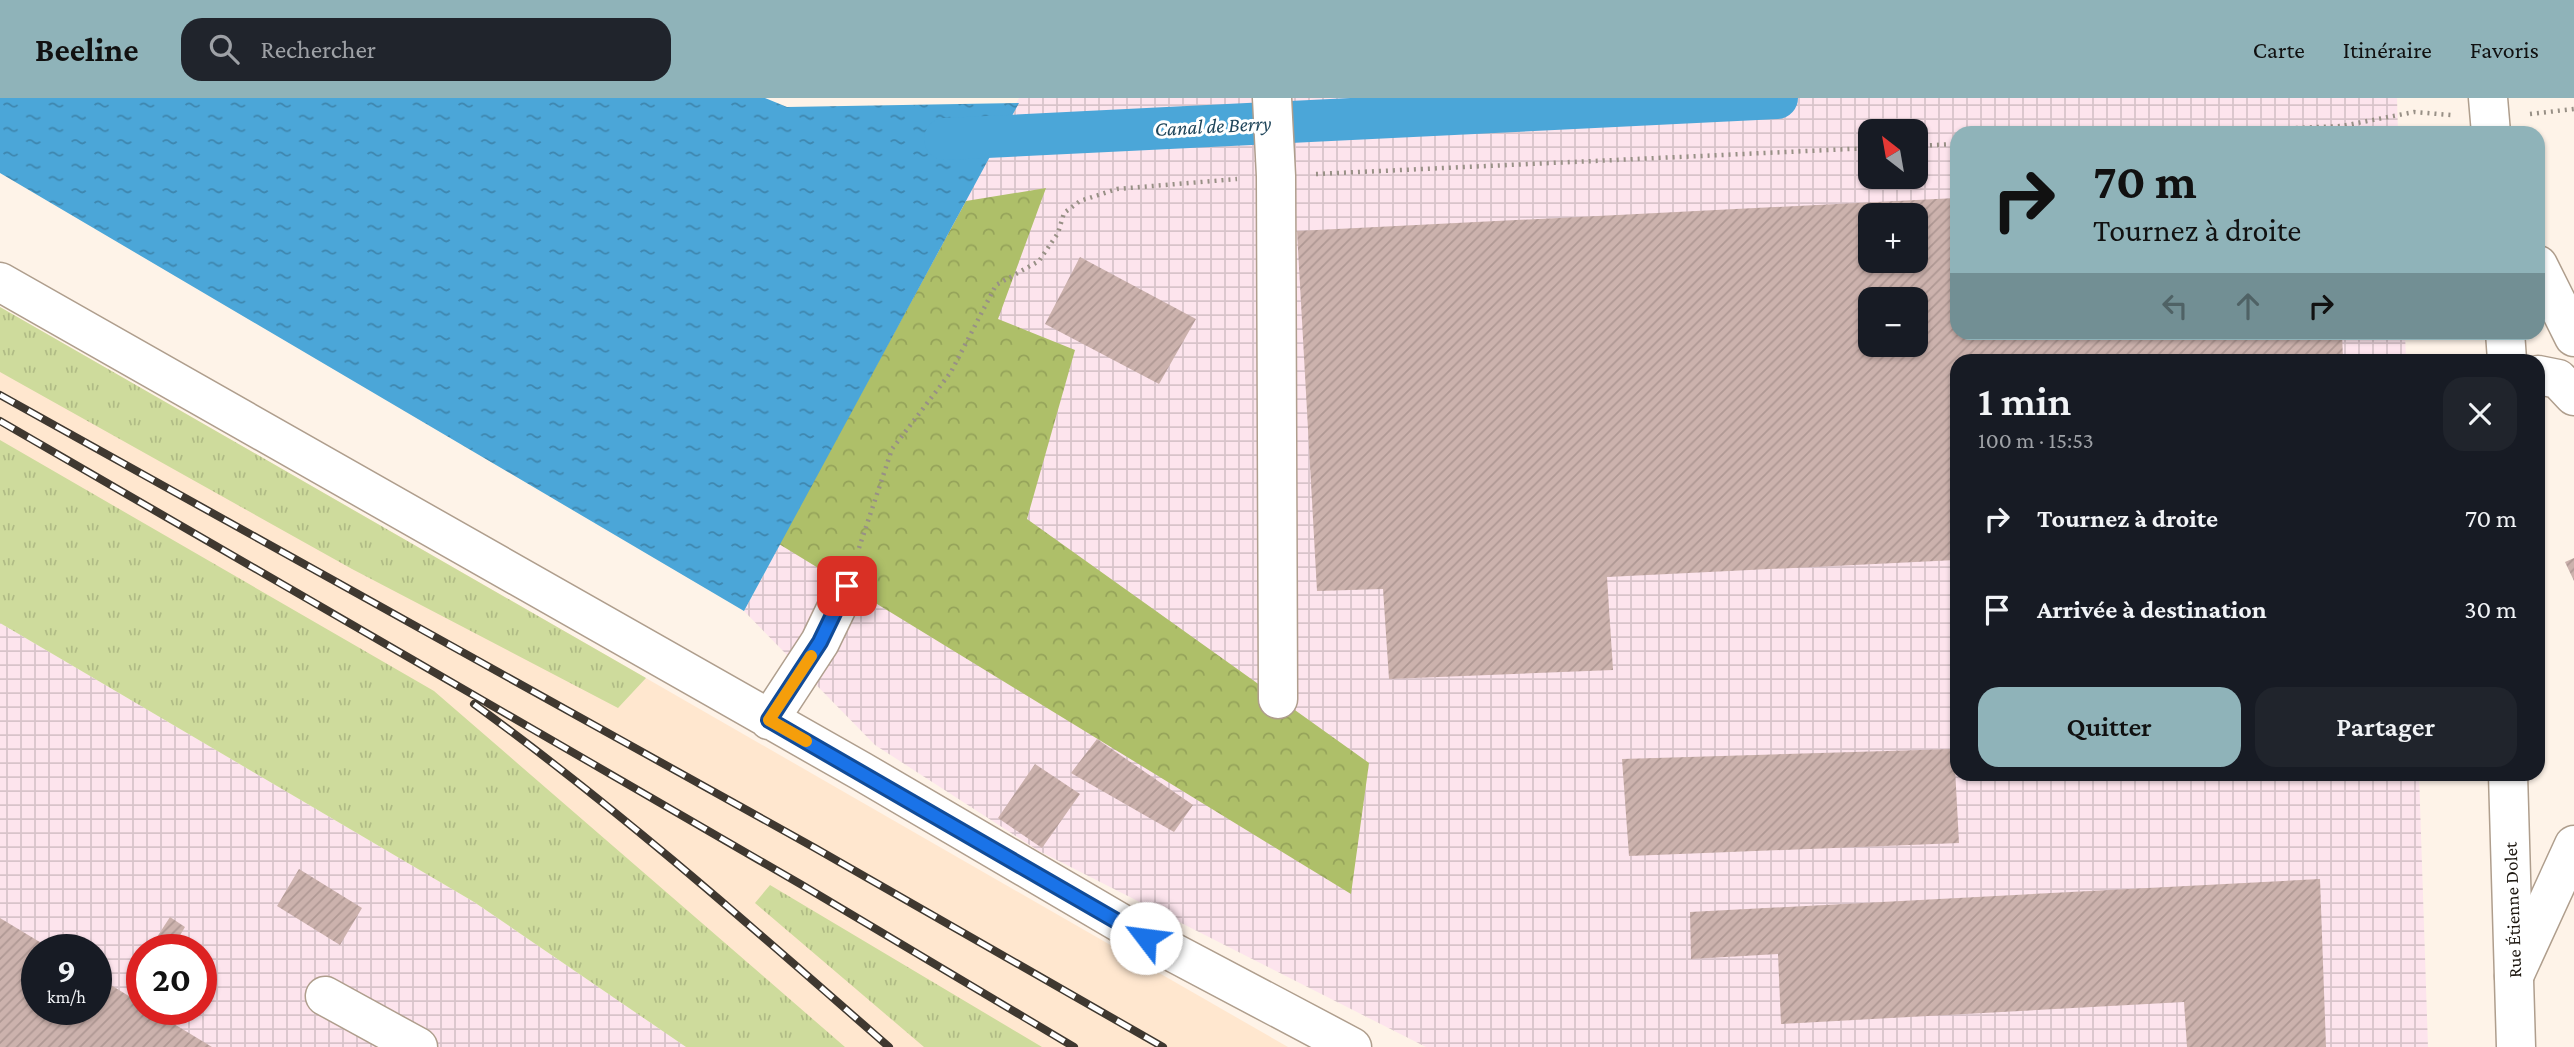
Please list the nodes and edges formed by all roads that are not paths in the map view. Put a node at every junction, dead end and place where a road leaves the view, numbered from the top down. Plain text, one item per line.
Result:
1 (1272, 98) edge
2 (2545, 276) edge
3 (0, 282) edge
4 (2569, 314) edge
5 (2545, 376) edge
6 (2574, 396) edge
7 (847, 586) dead end
8 (1278, 699) dead end
9 (769, 720) junction
10 (2508, 781) edge
11 (2574, 845) edge
12 (2514, 976) junction
13 (325, 996) dead end
14 (418, 1047) edge
15 (1352, 1047) edge
16 (2516, 1047) edge

1 - 8 street
2 - 4 street
3 - 9 street
5 - 6 street
7 - 9 street
9 - 15 street
10 - 12 street, Rue Étienne Dolet
11 - 12 street
12 - 16 street, Rue Étienne Dolet
13 - 14 street

